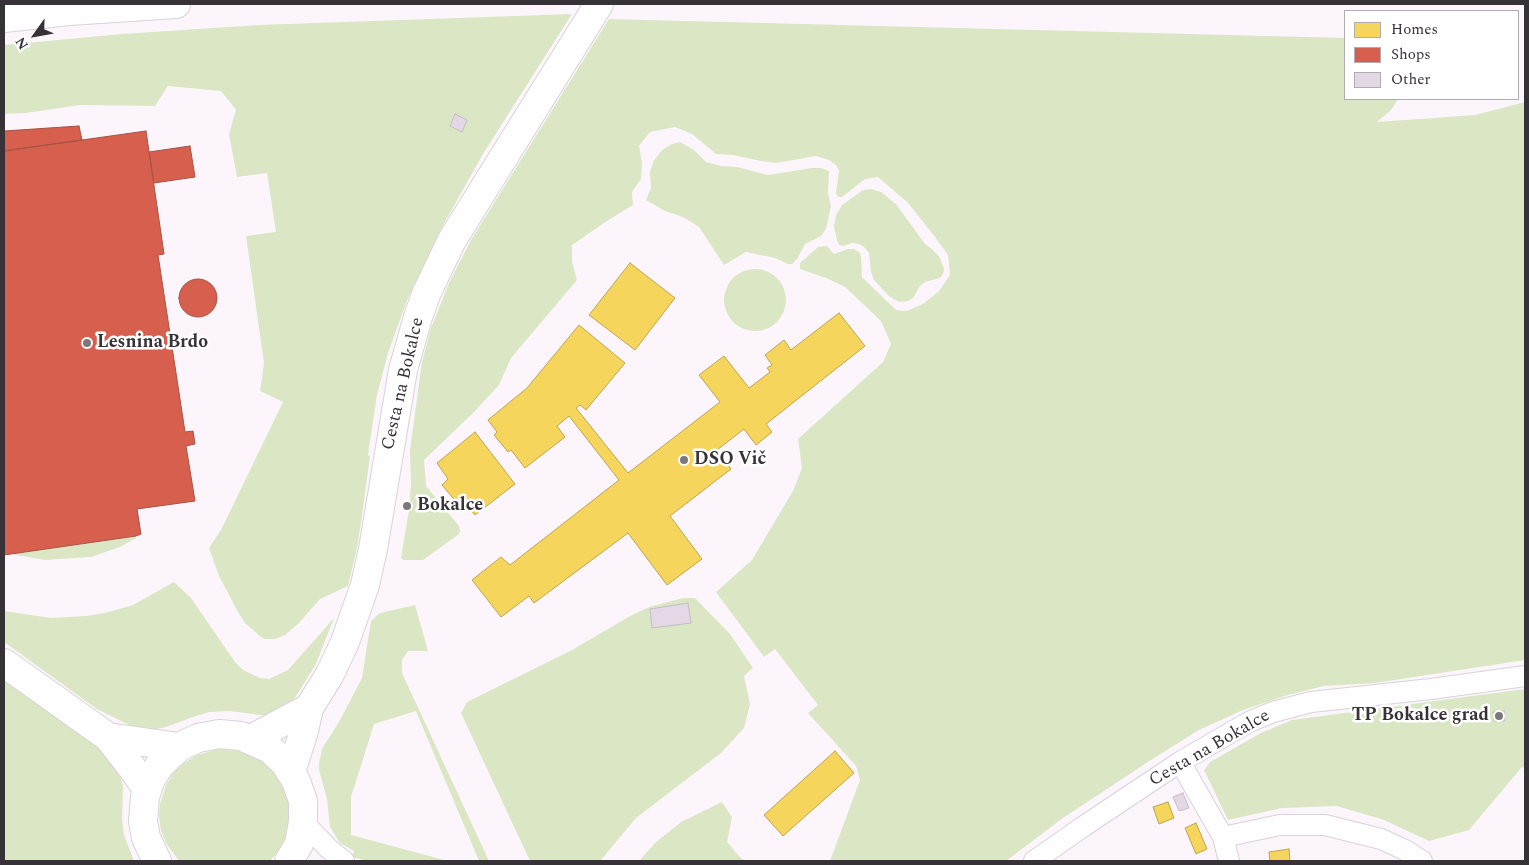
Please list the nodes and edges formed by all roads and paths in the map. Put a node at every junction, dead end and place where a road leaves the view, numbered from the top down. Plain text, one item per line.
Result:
1 (176, 4) edge
2 (595, 10) edge
3 (4, 18) edge
4 (4, 663) edge
5 (1525, 676) edge
6 (309, 708) junction
7 (108, 737) junction
8 (251, 740) junction
9 (179, 748) junction
10 (1180, 762) junction
11 (291, 772) junction
12 (147, 789) junction
13 (304, 822) junction
14 (1223, 837) junction
15 (157, 861) edge
16 (289, 861) edge
17 (344, 861) edge
18 (1034, 861) edge
19 (1228, 861) edge
20 (1422, 861) edge

1 - 3 main road
2 - 6 main road, Cesta na Bokalce
4 - 7 main road
5 - 10 street, Cesta na Bokalce
6 - 8 main road, Cesta na Bokalce
6 - 11 main road, Cesta na Bokalce
7 - 9 main road
7 - 12 main road
8 - 9 main road
8 - 11 main road
9 - 12 main road
10 - 14 street
10 - 18 street, Cesta na Bokalce
11 - 13 main road
12 - 15 main road
13 - 16 main road
13 - 17 street
14 - 19 street
14 - 20 street

